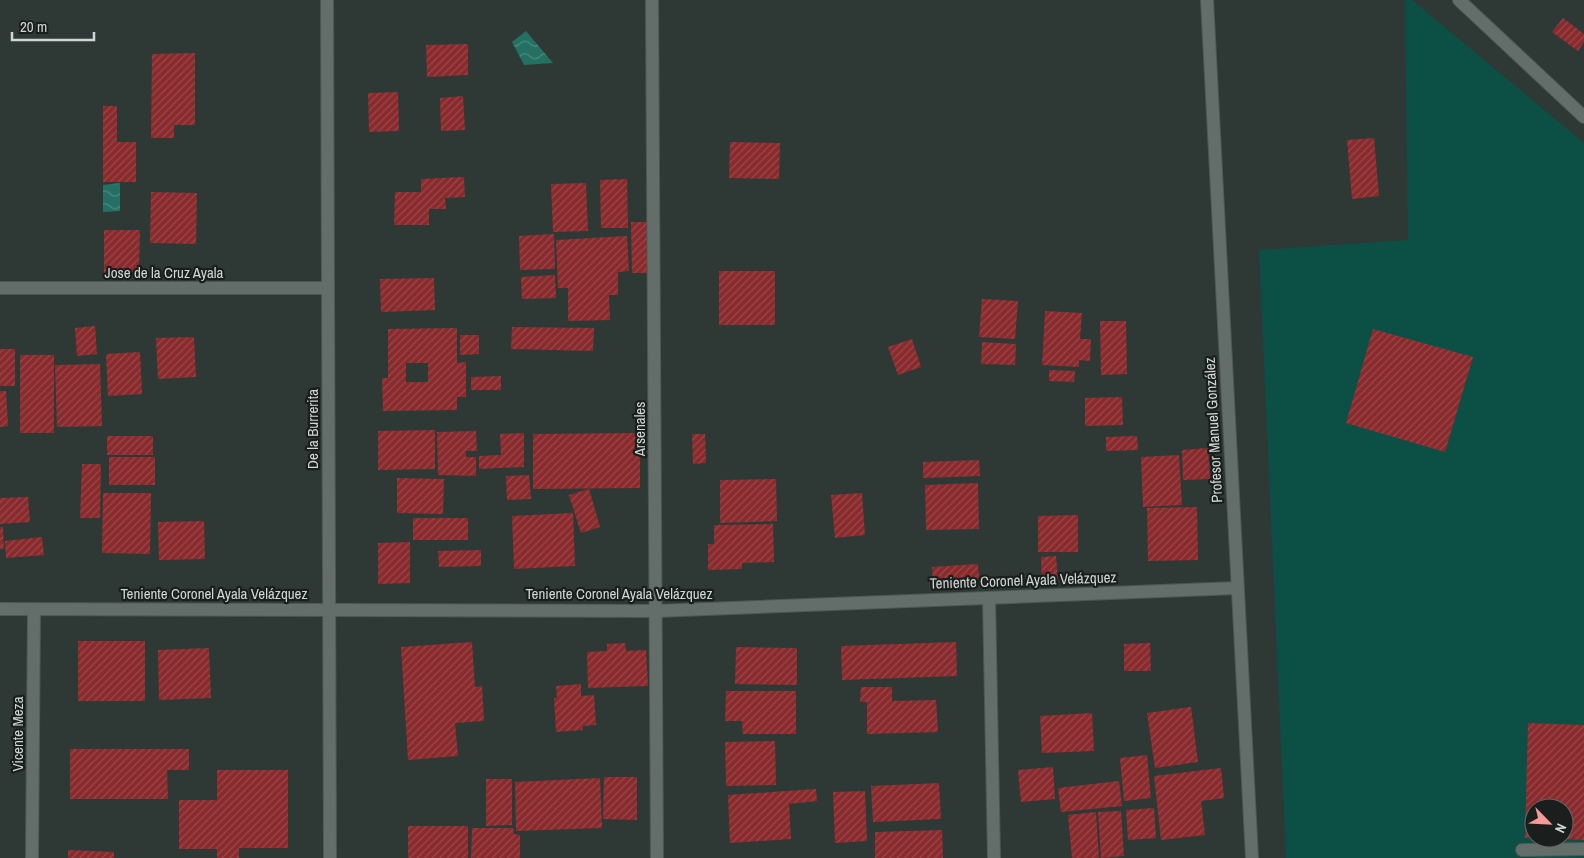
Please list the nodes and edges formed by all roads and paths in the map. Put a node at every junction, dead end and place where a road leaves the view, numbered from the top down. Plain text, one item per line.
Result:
1 (326, 0) edge
2 (652, 0) edge
3 (1207, 0) edge
4 (1459, 0) edge
5 (1584, 117) edge
6 (0, 288) edge
7 (328, 288) junction
8 (1237, 588) junction
9 (989, 598) junction
10 (329, 609) junction
11 (0, 610) edge
12 (34, 610) junction
13 (656, 611) junction
14 (1584, 849) edge
15 (1522, 850) dead end
16 (32, 858) edge
17 (330, 858) edge
18 (657, 858) edge
19 (994, 858) edge
20 (1252, 858) edge

1 - 7 street, De la Burrerita
2 - 13 street, Arsenales
3 - 8 street, Profesor Manuel González
4 - 5 street
6 - 7 street, Jose de la Cruz Ayala
7 - 10 street, De la Burrerita
8 - 9 street, Teniente Coronel Ayala Velázquez
8 - 20 street, Profesor Manuel González
9 - 13 street, Teniente Coronel Ayala Velázquez
9 - 19 street
10 - 12 street, Teniente Coronel Ayala Velázquez
10 - 13 street, Teniente Coronel Ayala Velázquez
10 - 17 street, De la Burrerita
11 - 12 street, Teniente Coronel Ayala Velázquez
12 - 16 street, Vicente Meza
13 - 18 street, Arsenales
14 - 15 street

